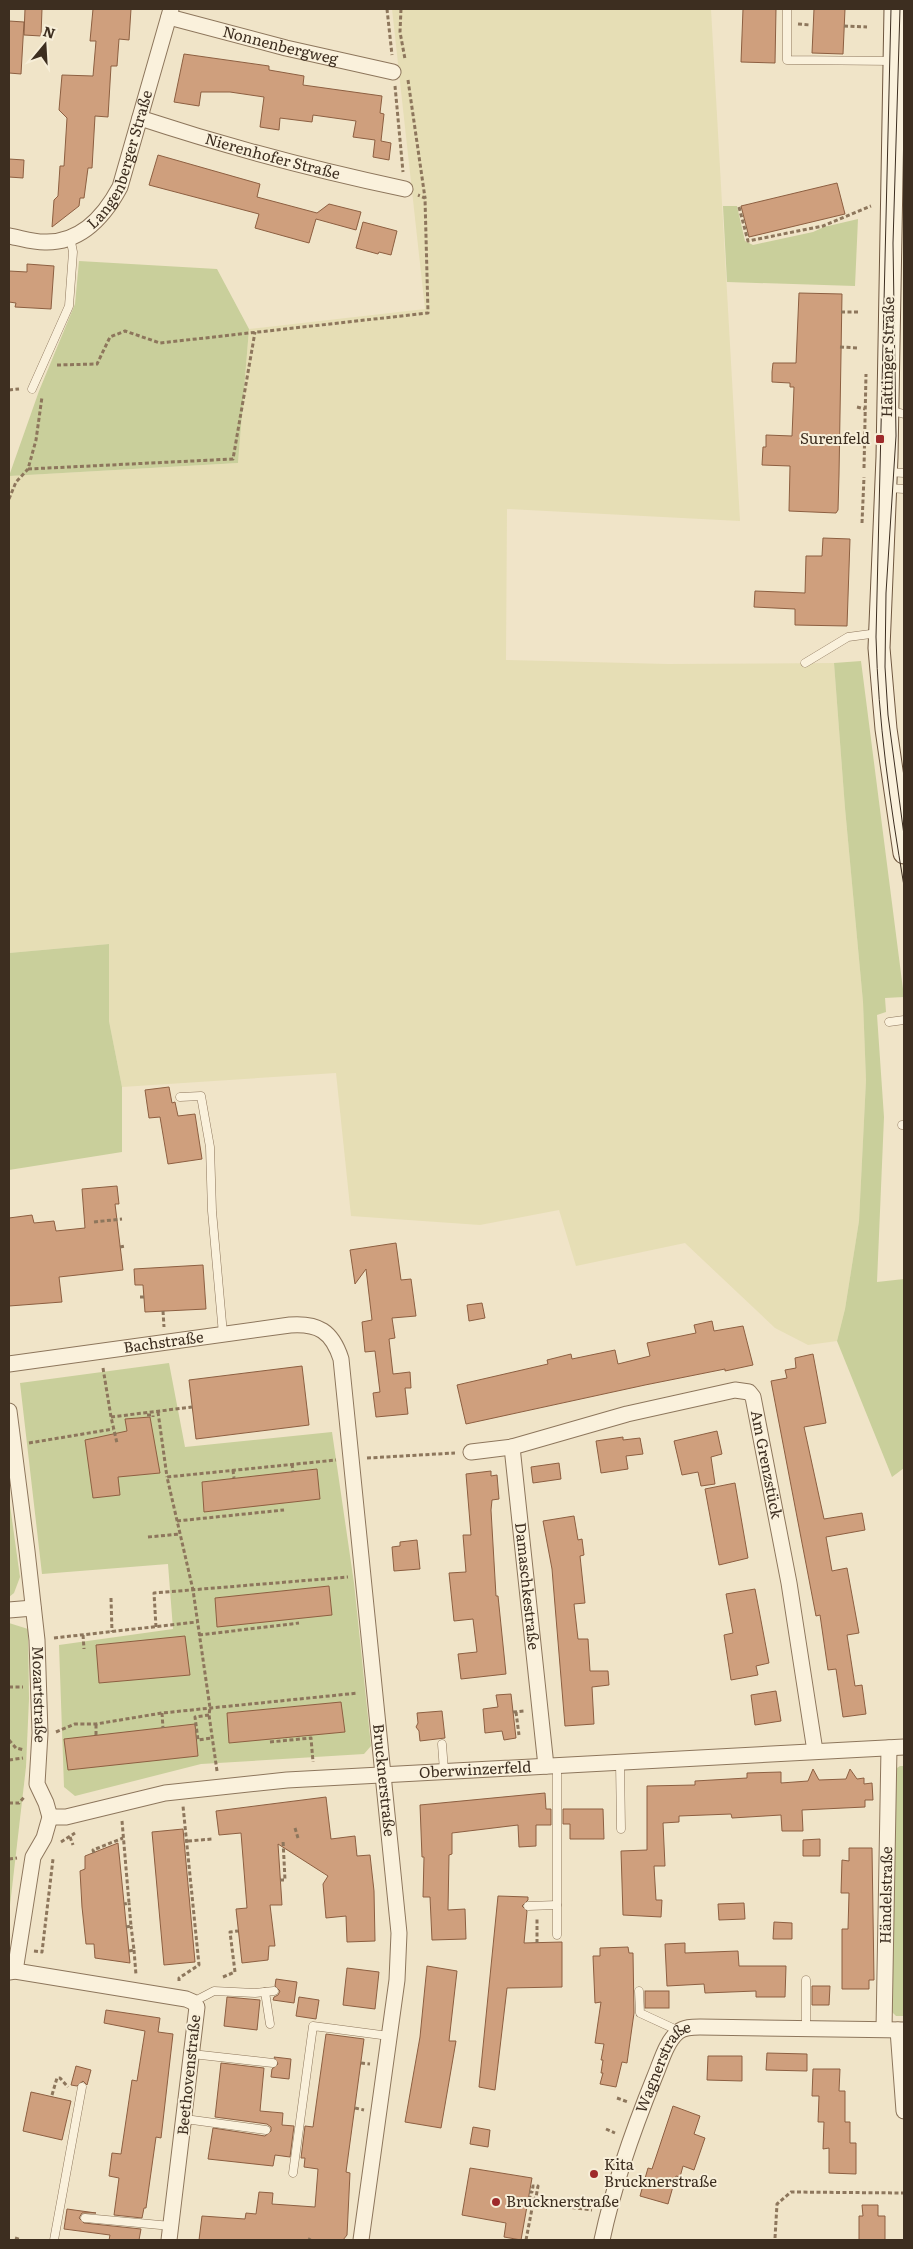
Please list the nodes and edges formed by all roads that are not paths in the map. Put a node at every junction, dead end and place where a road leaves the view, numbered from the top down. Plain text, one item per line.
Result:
1 (787, 9) edge
2 (895, 9) edge
3 (170, 13) edge
4 (894, 62) junction
5 (400, 71) road end
6 (140, 118) junction
7 (405, 189) road end
8 (9, 236) edge
9 (70, 237) junction
10 (34, 385) road end
11 (886, 411) edge
12 (895, 481) edge
13 (880, 632) junction
14 (805, 663) dead end
15 (904, 853) edge
16 (904, 1020) edge
17 (890, 1022) dead end
18 (180, 1097) dead end
19 (318, 1328) joint
20 (223, 1334) junction
21 (9, 1364) edge
22 (9, 1411) edge
23 (512, 1447) junction
24 (471, 1452) road end
25 (33, 1608) junction
26 (9, 1610) edge
27 (442, 1744) dead end
28 (897, 1748) edge
29 (816, 1751) junction
30 (620, 1762) junction
31 (552, 1766) junction
32 (444, 1771) junction
33 (384, 1774) junction
34 (50, 1818) junction
35 (621, 1829) dead end
36 (557, 1905) junction
37 (528, 1906) dead end
38 (557, 1935) dead end
39 (12, 1971) edge
40 (806, 1980) dead end
41 (274, 1991) dead end
42 (638, 1991) dead end
43 (265, 1992) junction
44 (195, 2004) junction
45 (270, 2024) dead end
46 (806, 2028) junction
47 (896, 2030) edge
48 (679, 2031) junction
49 (389, 2036) junction
50 (192, 2054) junction
51 (273, 2064) dead end
52 (82, 2087) dead end
53 (904, 2111) edge
54 (185, 2119) junction
55 (266, 2130) dead end
56 (292, 2173) dead end
57 (85, 2218) dead end
58 (170, 2233) edge
59 (54, 2240) edge
60 (360, 2240) edge
61 (602, 2240) edge

1 - 4 lane
2 - 4 street, Hattinger Straße
3 - 5 street, Nonnenbergweg
3 - 6 street, Langenberger Straße
4 - 11 street, Hattinger Straße
6 - 7 street, Nierenhofer Straße
6 - 9 street, Langenberger Straße
8 - 9 street, Langenberger Straße
9 - 10 lane
11 - 12 street, Hattinger Straße
12 - 13 street, Hattinger Straße
13 - 14 lane
13 - 15 street, Hattinger Straße
16 - 17 lane
18 - 20 lane
19 - 20 street, Bachstraße
19 - 33 street, Brucknerstraße
20 - 21 street, Bachstraße
22 - 25 street, Mozartstraße
23 - 24 street
23 - 29 street, Am Grenzstück
23 - 31 street, Damaschkestraße
25 - 26 street
25 - 34 street, Mozartstraße
27 - 32 lane
28 - 29 street, Oberwinzerfeld
28 - 47 street, Händelstraße
29 - 30 street, Oberwinzerfeld
30 - 31 street, Oberwinzerfeld
30 - 35 lane
31 - 32 street, Oberwinzerfeld
31 - 36 lane
32 - 33 street, Oberwinzerfeld
33 - 34 street, Oberwinzerfeld
33 - 49 street, Brucknerstraße
34 - 39 street
36 - 37 lane
36 - 38 lane
39 - 44 street, Beethovenstraße
40 - 46 lane
41 - 43 lane
42 - 48 lane
43 - 44 lane
43 - 45 lane
44 - 50 street, Beethovenstraße
46 - 47 street, Wagnerstraße
46 - 48 street, Wagnerstraße
47 - 53 street, Händelstraße
48 - 61 street, Wagnerstraße
49 - 56 lane
49 - 60 street, Brucknerstraße
50 - 51 lane
50 - 54 street, Beethovenstraße
52 - 59 lane
54 - 55 lane
54 - 58 street, Beethovenstraße
57 - 58 lane

